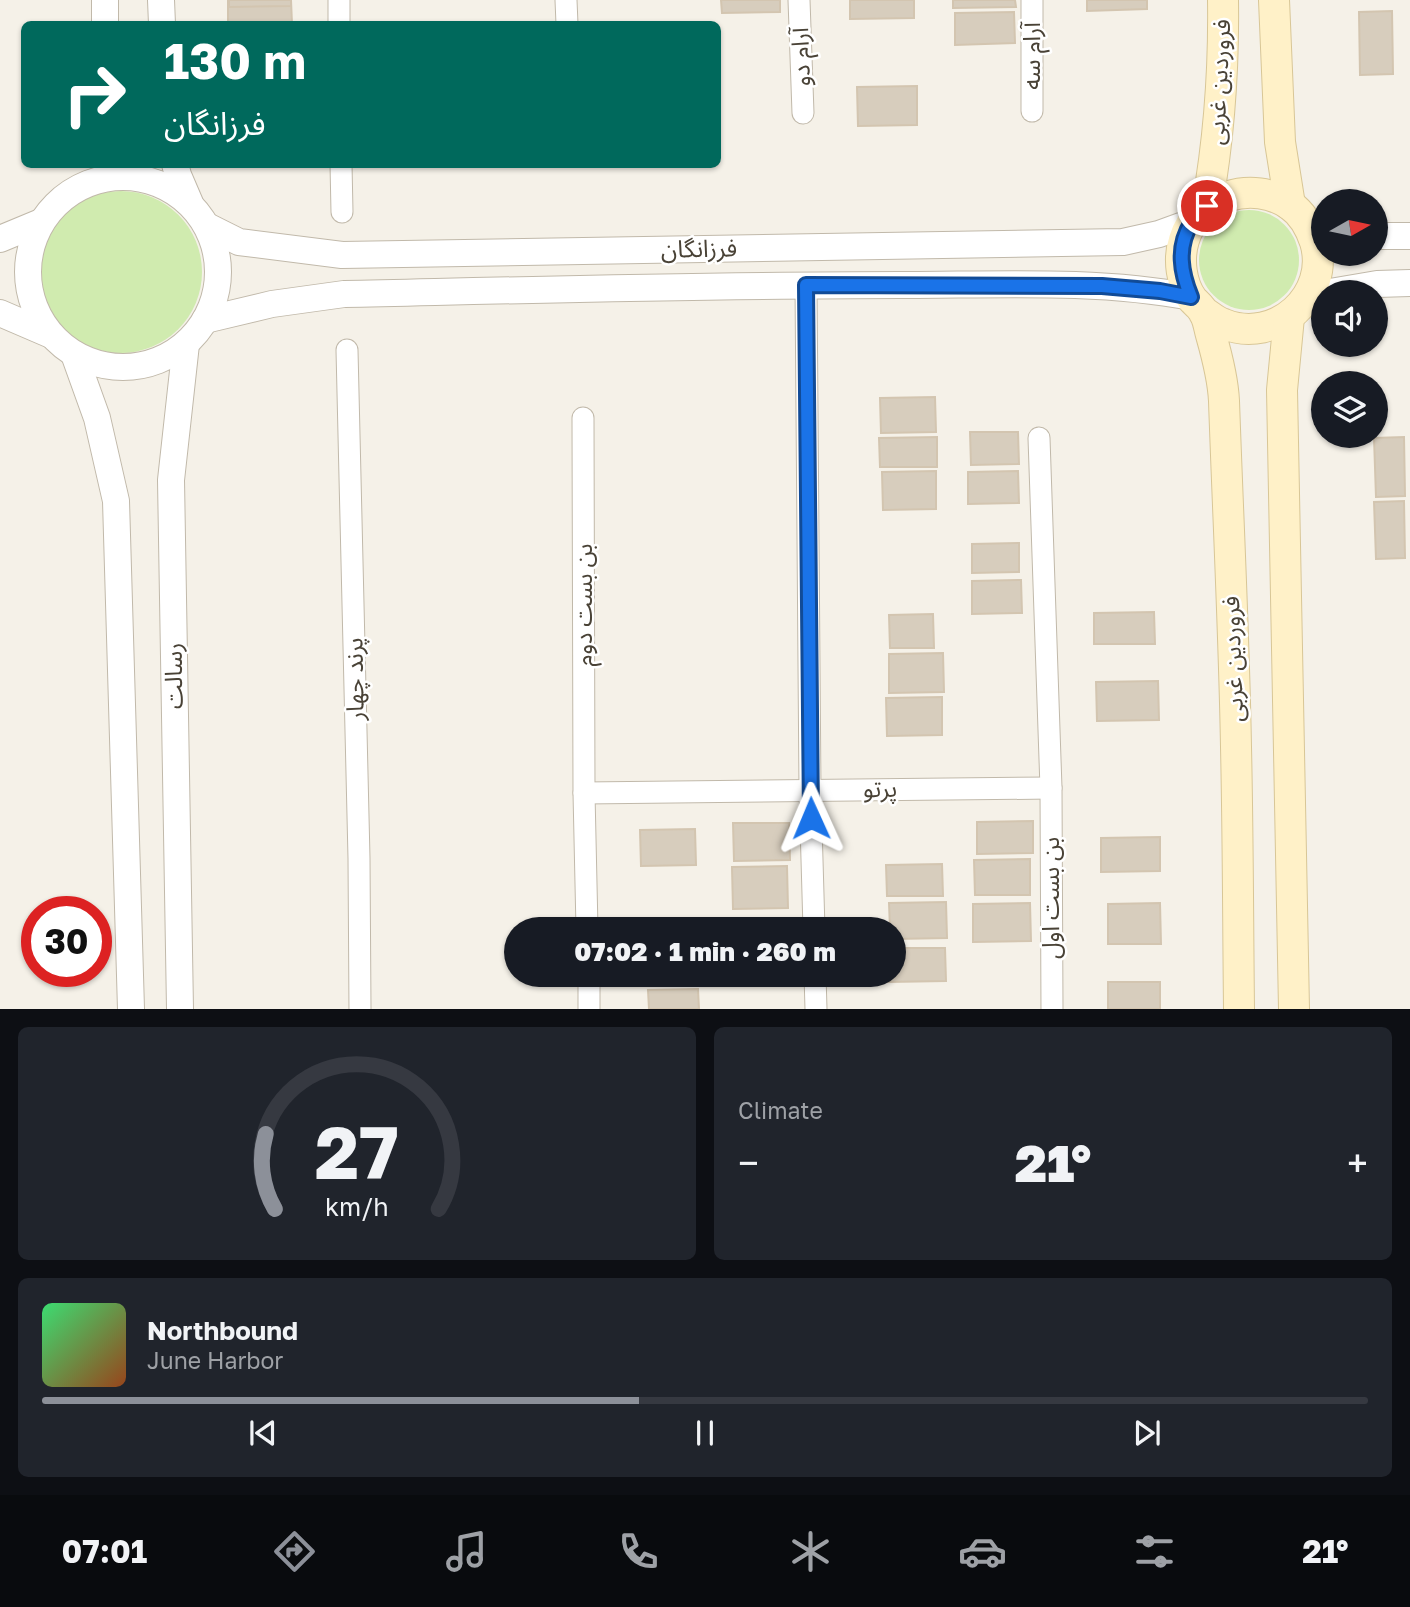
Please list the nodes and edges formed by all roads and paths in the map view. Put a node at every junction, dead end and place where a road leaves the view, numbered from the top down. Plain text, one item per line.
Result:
1 (105, 0) edge
2 (161, 0) edge
3 (339, 0) edge
4 (566, 0) edge
5 (799, 0) edge
6 (1032, 0) edge
7 (1223, 0) edge
8 (1274, 0) edge
9 (105, 21) edge
10 (162, 21) edge
11 (339, 21) edge
12 (567, 21) edge
13 (1032, 111) dead end
14 (803, 113) dead end
15 (80, 168) edge
16 (176, 168) edge
17 (341, 168) edge
18 (72, 192) junction
19 (190, 203) junction
20 (1290, 205) junction
21 (342, 212) dead end
22 (1200, 214) junction
23 (41, 222) junction
24 (1311, 225) edge
25 (207, 226) junction
26 (1388, 236) edge
27 (1410, 236) edge
28 (0, 239) edge
29 (1410, 283) edge
30 (1388, 284) edge
31 (806, 285) junction
32 (1311, 301) edge
33 (1311, 303) edge
34 (1198, 305) junction
35 (0, 313) edge
36 (205, 320) junction
37 (51, 335) junction
38 (186, 344) junction
39 (347, 350) dead end
40 (74, 354) junction
41 (583, 418) dead end
42 (1039, 438) dead end
43 (1051, 788) junction
44 (810, 790) junction
45 (584, 793) junction
46 (587, 917) edge
47 (814, 917) edge
48 (589, 987) edge
49 (815, 987) edge
50 (131, 1009) edge
51 (180, 1009) edge
52 (360, 1009) edge
53 (589, 1009) edge
54 (816, 1009) edge
55 (1052, 1009) edge
56 (1239, 1009) edge
57 (1294, 1009) edge

1 - 9 street
2 - 10 street
3 - 11 street
4 - 12 street
5 - 14 street, آرام دو
6 - 13 street, آرام سه
7 - 22 main road, فروردین غربی
8 - 20 main road
15 - 18 street
16 - 19 street
17 - 21 street
18 - 19 street
18 - 23 street
19 - 25 street
20 - 22 main road
20 - 24 main road
22 - 25 street, فرزانگان
22 - 34 main road
23 - 28 street
23 - 37 street
25 - 36 street
26 - 27 street
29 - 30 street
31 - 34 street, فرزانگان
31 - 36 street, فرزانگان
31 - 44 street
32 - 34 main road
33 - 57 main road
34 - 56 main road, فروردین غربی
35 - 37 street
36 - 38 street
37 - 40 street
38 - 40 street
38 - 51 street, رسالت
39 - 52 street, پرند چهار
40 - 50 street
41 - 45 street, بن بست دوم
42 - 43 street
43 - 44 street, پرتو
43 - 55 street, بن بست اول
44 - 45 street, پرتو
44 - 47 street
45 - 46 street
48 - 53 street
49 - 54 street

